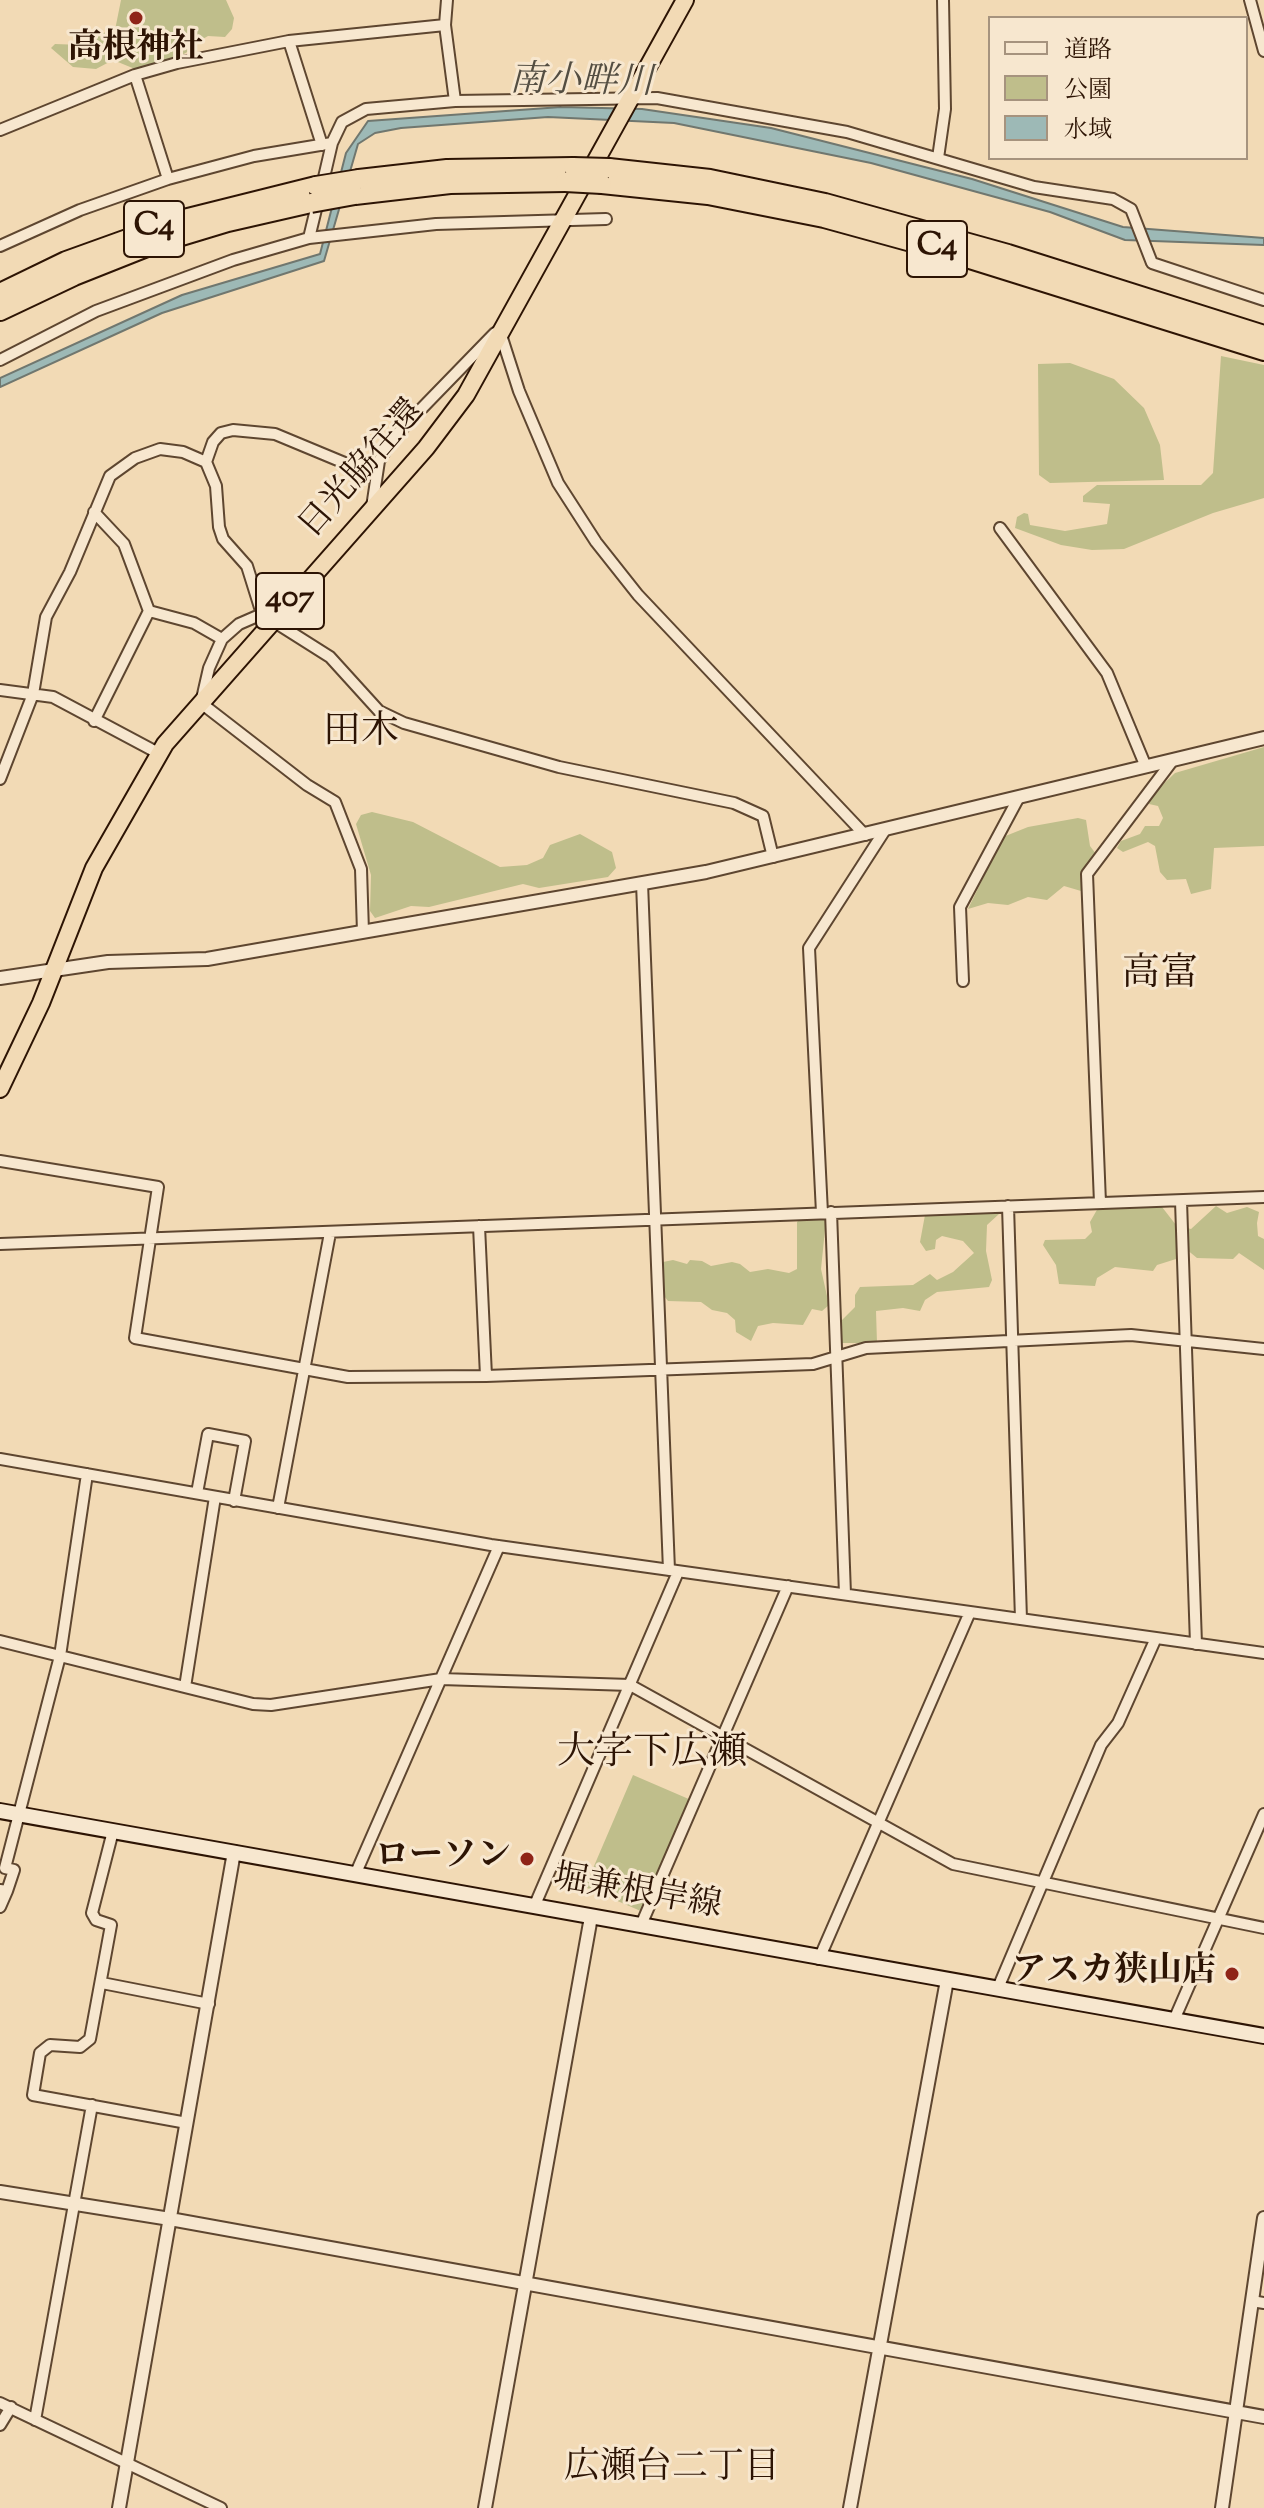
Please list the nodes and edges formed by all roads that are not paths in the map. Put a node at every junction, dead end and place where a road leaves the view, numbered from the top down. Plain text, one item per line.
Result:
1 (447, 0) edge
2 (685, 0) edge
3 (943, 0) edge
4 (1250, 0) edge
5 (445, 25) junction
6 (289, 41) junction
7 (1264, 51) edge
8 (135, 75) junction
9 (455, 101) junction
10 (629, 101) junction
11 (0, 130) edge
12 (327, 144) junction
13 (938, 158) junction
14 (606, 176) junction
15 (168, 179) junction
16 (314, 195) junction
17 (563, 218) junction
18 (606, 219) dead end
19 (309, 238) junction
20 (0, 246) edge
21 (0, 293) edge
22 (1264, 300) edge
23 (0, 311) edge
24 (504, 329) junction
25 (1264, 335) edge
26 (1264, 351) edge
27 (0, 360) edge
28 (206, 462) junction
29 (376, 476) junction
30 (372, 509) junction
31 (94, 512) junction
32 (1000, 528) dead end
33 (149, 611) junction
34 (266, 618) junction
35 (222, 639) junction
36 (0, 690) edge
37 (33, 694) junction
38 (201, 703) junction
39 (94, 721) junction
40 (1264, 738) edge
41 (160, 754) junction
42 (1173, 760) junction
43 (1146, 767) junction
44 (0, 779) edge
45 (1019, 797) junction
46 (885, 830) junction
47 (865, 835) junction
48 (773, 857) junction
49 (642, 883) junction
50 (363, 932) junction
51 (52, 971) junction
52 (0, 978) edge
53 (963, 981) dead end
54 (0, 1089) edge
55 (0, 1161) edge
56 (1264, 1197) edge
57 (1181, 1201) junction
58 (1100, 1203) junction
59 (1008, 1206) junction
60 (826, 1213) junction
61 (654, 1219) junction
62 (479, 1226) junction
63 (330, 1233) junction
64 (150, 1239) junction
65 (0, 1244) edge
66 (1011, 1341) junction
67 (1187, 1342) junction
68 (1264, 1349) edge
69 (836, 1355) junction
70 (304, 1369) junction
71 (660, 1370) junction
72 (486, 1376) junction
73 (0, 1459) edge
74 (87, 1474) junction
75 (197, 1493) junction
76 (215, 1497) junction
77 (234, 1501) junction
78 (278, 1508) junction
79 (499, 1546) junction
80 (674, 1571) junction
81 (788, 1586) junction
82 (845, 1594) junction
83 (970, 1612) junction
84 (1021, 1619) junction
85 (1156, 1638) junction
86 (0, 1641) edge
87 (1196, 1644) junction
88 (1264, 1653) edge
89 (60, 1656) junction
90 (441, 1679) junction
91 (630, 1685) junction
92 (185, 1687) junction
93 (722, 1735) junction
94 (0, 1811) edge
95 (1264, 1814) edge
96 (20, 1815) junction
97 (878, 1823) junction
98 (113, 1831) junction
99 (234, 1852) junction
100 (355, 1875) junction
101 (1041, 1883) junction
102 (3, 1890) edge
103 (0, 1907) edge
104 (534, 1907) junction
105 (591, 1917) junction
106 (1216, 1918) junction
107 (641, 1925) junction
108 (1264, 1928) edge
109 (819, 1959) junction
110 (947, 1980) junction
111 (102, 1983) junction
112 (998, 1988) junction
113 (209, 2004) junction
114 (1174, 2020) junction
115 (1264, 2036) edge
116 (92, 2105) junction
117 (187, 2123) junction
118 (0, 2192) edge
119 (73, 2204) junction
120 (1264, 2218) edge
121 (170, 2219) junction
122 (525, 2283) junction
123 (1258, 2302) edge
124 (878, 2345) junction
125 (0, 2403) edge
126 (11, 2407) junction
127 (1235, 2411) junction
128 (1264, 2417) edge
129 (35, 2420) junction
130 (0, 2425) edge
131 (127, 2464) junction
132 (119, 2508) edge
133 (221, 2508) edge
134 (485, 2508) edge
135 (850, 2508) edge
136 (1222, 2508) edge

1 - 5 street
2 - 10 highway, 日光脇往還 / 407
3 - 13 street
4 - 7 street
5 - 6 street
5 - 9 street
6 - 8 street
6 - 12 street
8 - 11 street
8 - 15 street
9 - 10 street
9 - 12 street
10 - 13 street
10 - 17 highway, 日光脇往還 / 407
12 - 15 street
12 - 19 street
13 - 22 street
14 - 16 highway, C4, bridge
14 - 25 highway, C4
14 - 26 highway, C4
15 - 20 street
16 - 21 highway, C4
16 - 23 highway, C4
17 - 18 street
17 - 19 street
17 - 24 highway, 日光脇往還 / 407
19 - 27 street
24 - 29 street
24 - 30 highway, 日光脇往還 / 407
24 - 47 street
28 - 29 street
28 - 31 street
28 - 34 street
29 - 30 street
30 - 34 highway, 日光脇往還 / 407
31 - 33 street
31 - 37 street
32 - 43 street
33 - 35 street
33 - 39 street
34 - 35 street
34 - 38 highway, 日光脇往還 / 407
34 - 48 street
35 - 38 street
36 - 37 street
37 - 39 street
37 - 44 street
38 - 41 highway, 日光脇往還 / 407
38 - 50 street
39 - 41 street
40 - 42 street
41 - 51 highway, 日光脇往還 / 407
42 - 43 street
42 - 58 street
43 - 45 street
45 - 46 street
45 - 53 street
46 - 47 street
46 - 60 street
47 - 48 street
48 - 49 street
49 - 50 street
49 - 61 street
50 - 51 street
51 - 52 street
51 - 54 highway, 日光脇往還 / 407
55 - 64 street
56 - 57 street
57 - 58 street
57 - 67 street
58 - 59 street
59 - 60 street
59 - 66 street
60 - 61 street
60 - 69 street
61 - 62 street
61 - 71 street
62 - 63 street
62 - 72 street
63 - 64 street
63 - 70 street
64 - 65 street
64 - 70 street
66 - 67 street
66 - 69 street
66 - 84 street
67 - 68 street
67 - 87 street
69 - 71 street
69 - 82 street
70 - 72 street
70 - 78 street
71 - 72 street
71 - 80 street
73 - 74 street
74 - 75 street
74 - 89 street
75 - 76 street
75 - 77 street
76 - 77 street
76 - 92 street
77 - 78 street
78 - 79 street
79 - 80 street
79 - 90 street
80 - 81 street
80 - 91 street
81 - 82 street
81 - 93 street
82 - 83 street
83 - 84 street
83 - 97 street
84 - 85 street
85 - 87 street
85 - 101 street
86 - 89 street
87 - 88 street
89 - 92 street
89 - 96 street
90 - 91 street
90 - 92 street
90 - 100 street
91 - 93 street
91 - 104 street
93 - 97 street
93 - 107 street
94 - 96 main road, 堀兼根岸線
95 - 106 street
96 - 98 main road, 堀兼根岸線
96 - 102 street
97 - 101 street
97 - 109 street
98 - 99 main road, 堀兼根岸線
98 - 111 street
99 - 100 main road, 堀兼根岸線
99 - 113 street
100 - 104 main road, 堀兼根岸線
101 - 106 street
101 - 112 street
102 - 103 street
104 - 105 main road, 堀兼根岸線
105 - 107 main road, 堀兼根岸線
105 - 122 street
106 - 108 street
106 - 114 street
107 - 109 main road, 堀兼根岸線
109 - 110 main road, 堀兼根岸線
110 - 112 main road, 堀兼根岸線
110 - 124 street
111 - 113 street
111 - 116 street
112 - 114 main road, 堀兼根岸線
113 - 117 street
114 - 115 main road, 堀兼根岸線
116 - 117 street
116 - 119 street
117 - 121 street
118 - 119 street
119 - 121 street
119 - 129 street
120 - 123 street
121 - 122 street
121 - 131 street
122 - 124 street
122 - 134 street
123 - 127 street
124 - 127 street
124 - 135 street
125 - 126 street
126 - 129 street
126 - 130 street
127 - 128 street
127 - 136 street
129 - 131 street
131 - 132 street
131 - 133 street

